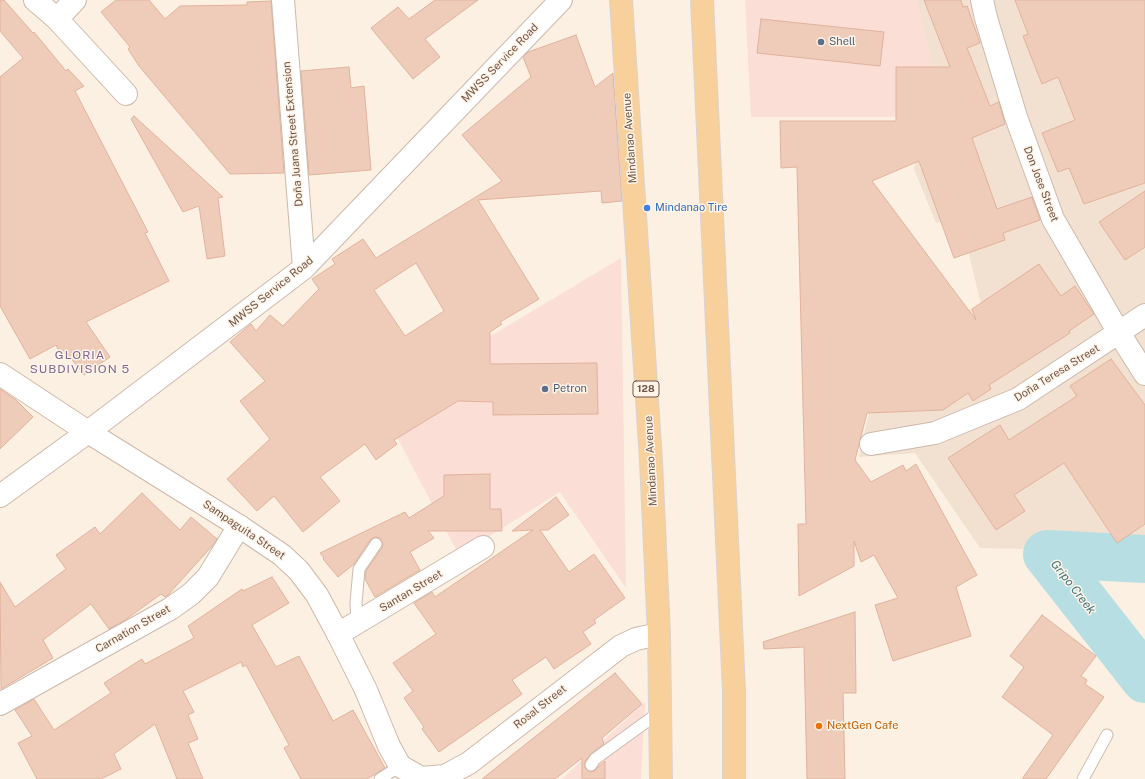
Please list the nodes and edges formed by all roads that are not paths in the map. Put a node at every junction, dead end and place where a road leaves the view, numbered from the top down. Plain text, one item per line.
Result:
1 (35, 0) edge
2 (75, 0) edge
3 (282, 0) edge
4 (561, 0) edge
5 (621, 0) edge
6 (702, 0) edge
7 (982, 0) edge
8 (56, 19) junction
9 (126, 94) dead end
10 (304, 268) junction
11 (1145, 315) edge
12 (1119, 334) junction
13 (0, 374) edge
14 (1145, 374) edge
15 (88, 432) junction
16 (871, 444) dead end
17 (0, 496) edge
18 (239, 526) junction
19 (376, 544) dead end
20 (483, 547) dead end
21 (357, 623) junction
22 (338, 634) junction
23 (659, 634) junction
24 (0, 704) edge
25 (661, 711) junction
26 (1107, 735) dead end
27 (591, 765) dead end
28 (400, 766) junction
29 (380, 779) edge
30 (420, 779) edge
31 (661, 779) edge
32 (734, 779) edge
33 (1083, 779) edge

1 - 8 street
2 - 8 street
3 - 10 street, Doña Juana Street Extension
4 - 10 street, MWSS Service Road
5 - 23 main road, Mindanao Avenue / 128
6 - 32 main road
7 - 12 street, Don Jose Street
8 - 9 street
10 - 15 street, MWSS Service Road
11 - 12 street, Doña Teresa Street
12 - 14 street, Don Jose Street
12 - 16 street, Doña Teresa Street
13 - 15 street, Sampaguita Street
15 - 17 street, MWSS Service Road
15 - 18 street, Sampaguita Street
18 - 22 street, Sampaguita Street
18 - 24 street, Carnation Street
19 - 21 lane
20 - 21 street, Santan Street
21 - 22 street, Santan Street
22 - 28 street, Sampaguita Street
23 - 25 main road, Mindanao Avenue / 128
23 - 30 street, Rosal Street
25 - 27 lane
25 - 31 main road, Mindanao Avenue / 128
26 - 33 lane
28 - 29 lane
28 - 30 street

